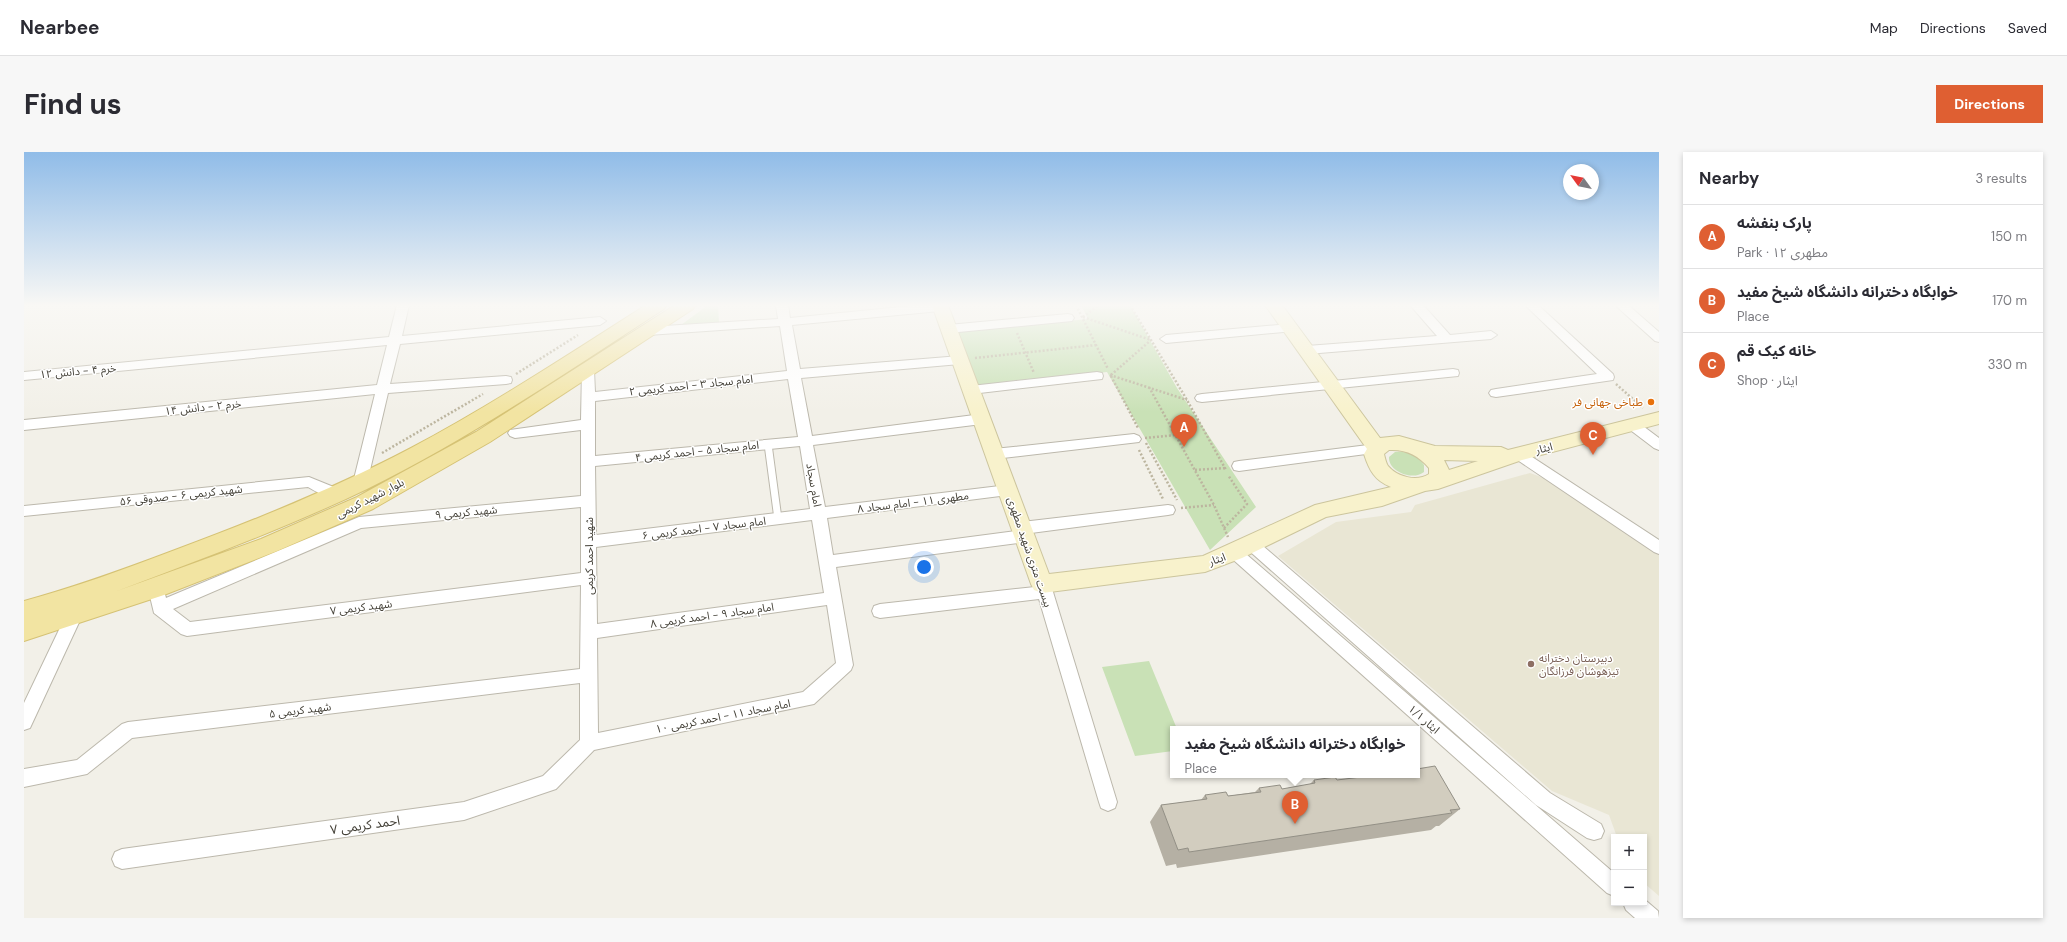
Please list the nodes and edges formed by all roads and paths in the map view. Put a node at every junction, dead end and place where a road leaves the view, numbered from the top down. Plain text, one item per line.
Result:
1 (1151, 340) edge
2 (394, 341) joint
3 (569, 341) edge
4 (602, 341) edge
5 (633, 341) edge
6 (788, 341) edge
7 (953, 341) edge
8 (1020, 341) edge
9 (1094, 341) edge
10 (1150, 341) edge
11 (1300, 341) edge
12 (1425, 341) edge
13 (1569, 341) edge
14 (1096, 345) junction
15 (1307, 350) junction
16 (1025, 352) junction
17 (960, 360) junction
18 (588, 370) junction
19 (1453, 373) dead end
20 (794, 374) junction
21 (24, 376) edge
22 (1104, 376) junction
23 (1608, 377) junction
24 (506, 380) junction
25 (1038, 383) junction
26 (1149, 387) junction
27 (1335, 388) junction
28 (383, 389) junction
29 (971, 390) junction
30 (1496, 393) dead end
31 (588, 397) junction
32 (1202, 398) joint
33 (1187, 400) junction
34 (982, 419) junction
35 (1657, 419) edge
36 (589, 424) junction
37 (24, 425) edge
38 (1634, 426) junction
39 (515, 433) dead end
40 (1176, 435) junction
41 (1139, 436) junction
42 (806, 440) junction
43 (768, 444) junction
44 (1659, 445) edge
45 (1416, 447) junction
46 (1377, 449) junction
47 (994, 454) junction
48 (1518, 454) junction
49 (365, 462) junction
50 (589, 462) junction
51 (1239, 466) joint
52 (1224, 468) junction
53 (1196, 470) junction
54 (1388, 477) junction
55 (360, 483) junction
56 (1424, 485) junction
57 (1008, 490) junction
58 (336, 494) junction
59 (1382, 498) junction
60 (589, 501) junction
61 (1214, 505) junction
62 (1175, 509) junction
63 (24, 511) edge
64 (819, 514) junction
65 (354, 516) junction
66 (778, 519) junction
67 (1224, 528) junction
68 (1023, 532) junction
69 (589, 542) junction
70 (1243, 548) junction
71 (1659, 548) edge
72 (827, 562) junction
73 (589, 578) junction
74 (156, 588) junction
75 (1043, 588) junction
76 (834, 598) junction
77 (160, 608) junction
78 (24, 611) edge
79 (880, 611) dead end
80 (74, 616) junction
81 (24, 631) edge
82 (589, 632) junction
83 (845, 665) joint
84 (589, 675) junction
85 (24, 722) edge
86 (589, 743) junction
87 (24, 778) edge
88 (1108, 802) dead end
89 (1594, 831) dead end
90 (122, 859) dead end
91 (1611, 883) edge
92 (1637, 906) edge
93 (1650, 918) edge

1 - 33 path
2 - 21 street, خرم ۴ - دانش ۱۲
2 - 28 street
3 - 24 path
4 - 55 main road, بلوار شهید کریمی
5 - 18 main road, بلوار شهید کریمی
6 - 20 street, امام سجاد
7 - 17 main road, بیست متری شهید مطهری
8 - 16 path
9 - 14 path
10 - 22 path
11 - 15 main road
12 - 15 street
13 - 23 street
14 - 16 path
14 - 22 path
15 - 27 main road
16 - 17 path
16 - 25 path
17 - 20 street, امام سجاد ۳ - احمد کریمی ۲
17 - 29 main road, بیست متری شهید مطهری
18 - 31 street, شهید احمد کریمی
18 - 65 main road, بلوار شهید کریمی
19 - 27 street
20 - 31 street, امام سجاد ۳ - احمد کریمی ۲
20 - 42 street, امام سجاد
22 - 25 street
22 - 26 path
22 - 41 path
23 - 30 street
23 - 35 path
24 - 28 street, خرم ۲ - دانش ۱۴
24 - 49 path
25 - 29 street
26 - 33 path
26 - 40 path
27 - 32 street
27 - 45 main road
27 - 46 main road
28 - 37 street, خرم ۲ - دانش ۱۴
28 - 49 street
29 - 34 main road, بیست متری شهید مطهری
31 - 36 street, شهید احمد کریمی
32 - 33 path
33 - 52 path
34 - 42 street, امام سجاد ۵ - احمد کریمی ۴
34 - 47 main road, بیست متری شهید مطهری
35 - 38 main road, ایثار
36 - 39 street
36 - 50 street, شهید احمد کریمی
38 - 44 street
38 - 48 main road, ایثار
40 - 41 path
40 - 53 path
41 - 47 street
41 - 62 path
41 - 62 path
42 - 43 street, امام سجاد ۵ - احمد کریمی ۴
42 - 64 street, امام سجاد
43 - 50 street, امام سجاد ۵ - احمد کریمی ۴
43 - 66 lane
45 - 46 main road
45 - 48 main road
45 - 56 main road
46 - 51 street
46 - 54 main road
47 - 57 main road, بیست متری شهید مطهری
48 - 56 main road, ایثار
48 - 71 street
49 - 55 street
50 - 60 street, شهید احمد کریمی
51 - 52 path
52 - 53 path
52 - 67 path
53 - 61 path
54 - 56 main road
54 - 59 main road
55 - 58 main road, بلوار شهید کریمی
56 - 59 main road, ایثار
57 - 64 street, مطهری ۱۱ - امام سجاد ۸
57 - 68 main road, بیست متری شهید مطهری
58 - 63 street, شهید کریمی ۶ - صدوقی ۵۶
58 - 78 main road, بلوار شهید کریمی
59 - 70 main road, ایثار
60 - 65 street, شهید کریمی ۹
60 - 69 street, شهید احمد کریمی
61 - 62 path
61 - 67 path
62 - 68 street
64 - 66 street, امام سجاد ۷ - احمد کریمی ۶
64 - 72 street, امام سجاد
65 - 74 main road, بلوار شهید کریمی
65 - 77 street, شهید کریمی ۹
66 - 69 street, امام سجاد ۷ - احمد کریمی ۶
67 - 70 path
68 - 72 street
68 - 75 main road, بیست متری شهید مطهری
69 - 73 street, شهید احمد کریمی
70 - 75 main road, ایثار
70 - 89 street
70 - 91 street, ایثار ۱/۱
72 - 76 street, امام سجاد
73 - 77 street, شهید کریمی ۷
73 - 82 street, شهید احمد کریمی
74 - 77 street
74 - 80 main road, بلوار شهید کریمی
75 - 79 street
75 - 88 street, بیست متری شهید مطهری
76 - 82 street, امام سجاد ۹ - احمد کریمی ۸
76 - 83 street, امام سجاد
80 - 81 main road, بلوار شهید کریمی
80 - 85 street
82 - 84 street, شهید احمد کریمی
83 - 86 street, امام سجاد ۱۱ - احمد کریمی ۱۰
84 - 86 street, شهید احمد کریمی
84 - 87 street, شهید کریمی ۵
86 - 90 street, احمد کریمی ۷
92 - 93 street

